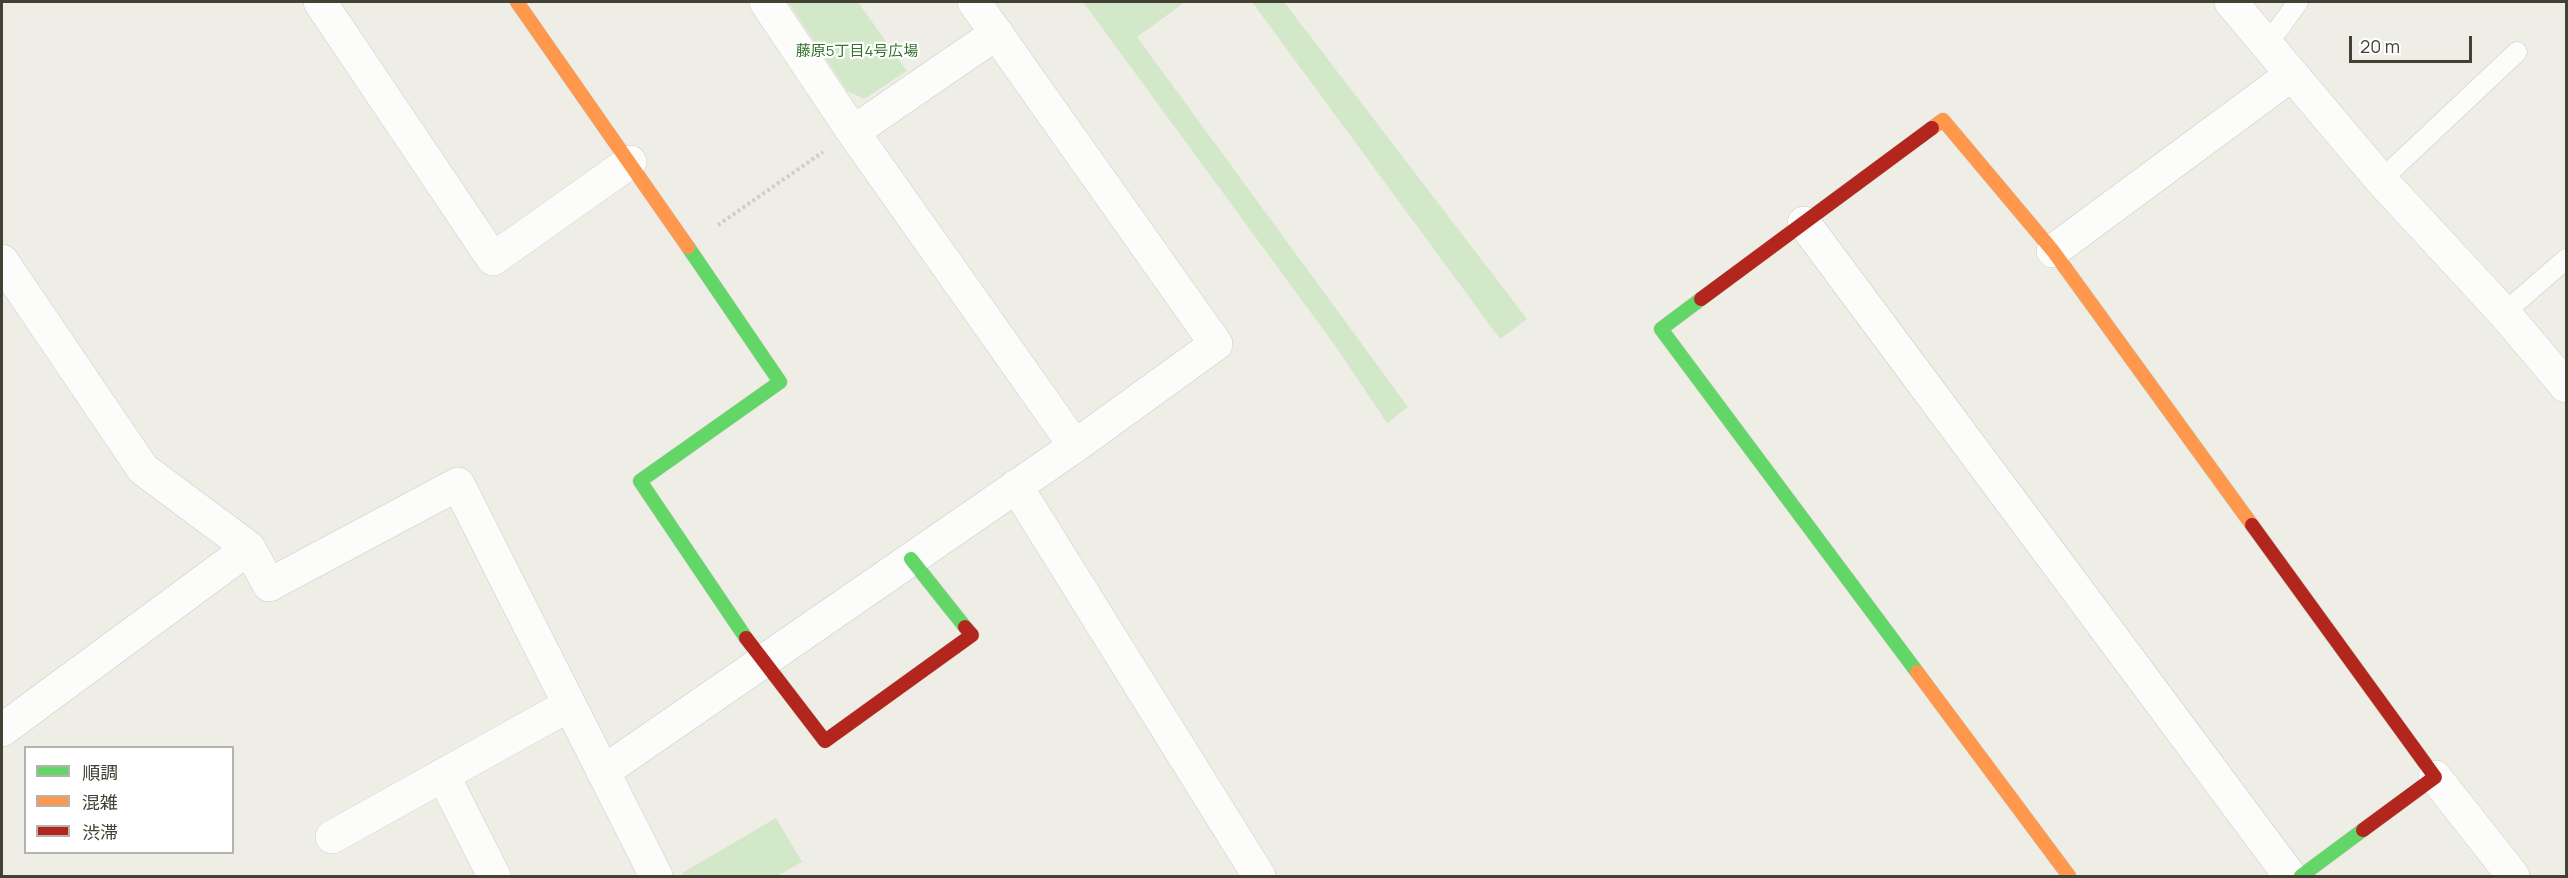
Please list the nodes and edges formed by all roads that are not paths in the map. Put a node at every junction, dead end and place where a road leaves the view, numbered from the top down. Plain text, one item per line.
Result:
1 (320, 2) edge
2 (517, 2) edge
3 (766, 2) edge
4 (974, 2) edge
5 (2231, 2) edge
6 (2298, 2) edge
7 (997, 33) junction
8 (2266, 45) junction
9 (2517, 52) dead end
10 (2290, 75) junction
11 (853, 132) junction
12 (630, 162) junction
13 (2381, 180) junction
14 (1804, 222) junction
15 (2053, 251) junction
16 (2566, 259) edge
17 (2, 261) edge
18 (2504, 313) junction
19 (2566, 386) edge
20 (1075, 446) junction
21 (1016, 486) junction
22 (249, 548) junction
23 (911, 559) junction
24 (762, 662) junction
25 (569, 705) junction
26 (2, 730) edge
27 (603, 772) junction
28 (443, 775) junction
29 (2435, 777) junction
30 (332, 837) dead end
31 (494, 876) edge
32 (656, 876) edge
33 (1259, 876) edge
34 (2068, 876) edge
35 (2290, 876) edge
36 (2301, 876) edge
37 (2513, 876) edge

1 - 12 street
2 - 12 street
3 - 11 street
4 - 7 street
5 - 8 street
6 - 8 lane
7 - 11 street
7 - 20 street
8 - 10 street
9 - 13 lane
10 - 13 street
10 - 15 street
11 - 20 street
12 - 24 street
13 - 18 street
14 - 15 street
14 - 34 street
14 - 35 street
15 - 29 street
16 - 18 lane
17 - 22 street
18 - 19 street
20 - 21 street
21 - 23 street
21 - 33 street
22 - 25 street
22 - 26 street
23 - 24 street
23 - 24 street
24 - 27 street
25 - 27 street
25 - 28 street
27 - 32 street
28 - 30 street
28 - 31 street
29 - 36 street
29 - 37 street

